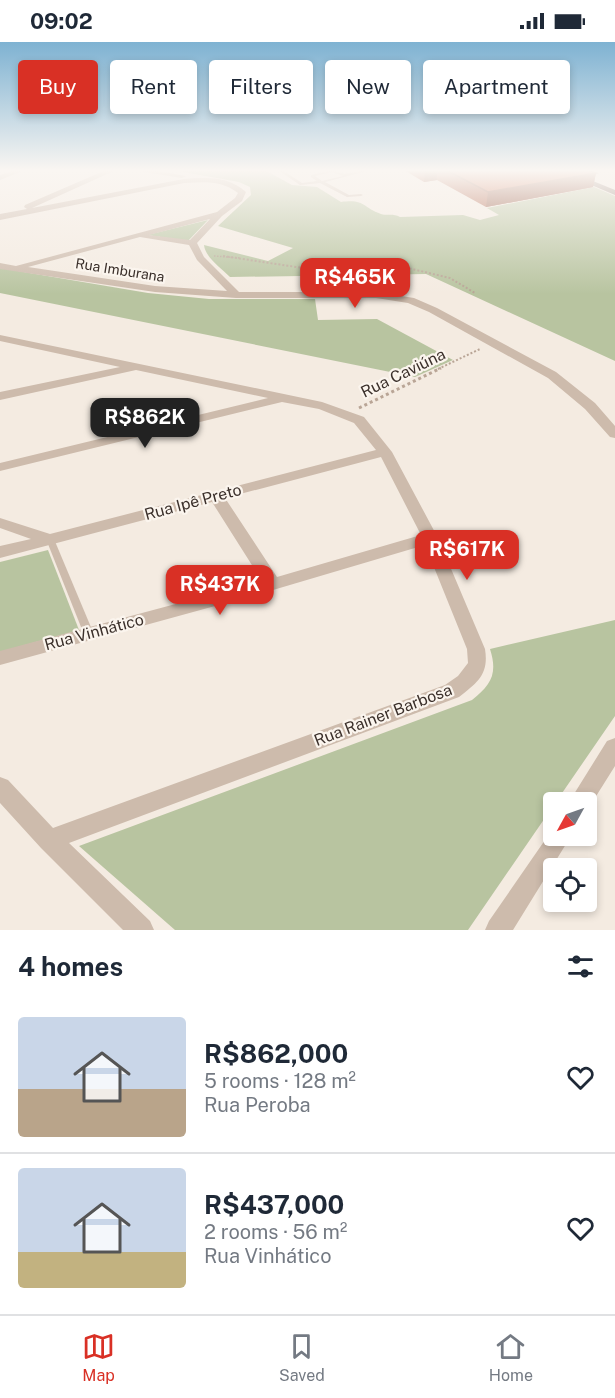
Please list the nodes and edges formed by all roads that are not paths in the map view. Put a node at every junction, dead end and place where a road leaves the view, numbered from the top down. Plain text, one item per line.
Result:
1 (30, 211) edge
2 (222, 211) edge
3 (219, 214) junction
4 (3, 217) edge
5 (135, 236) junction
6 (192, 243) junction
7 (0, 266) edge
8 (15, 267) junction
9 (236, 296) junction
10 (2, 339) edge
11 (139, 366) junction
12 (0, 396) edge
13 (282, 399) junction
14 (615, 434) edge
15 (385, 452) junction
16 (0, 467) edge
17 (216, 496) junction
18 (0, 523) edge
19 (430, 538) junction
20 (50, 539) junction
21 (0, 552) edge
22 (273, 584) junction
23 (88, 632) junction
24 (0, 658) edge
25 (615, 747) edge
26 (0, 787) edge
27 (586, 792) edge
28 (49, 840) junction
29 (553, 846) edge
30 (141, 930) edge
31 (498, 930) edge

1 - 4 street
2 - 3 street
3 - 5 street
3 - 6 street
5 - 6 street
5 - 8 street
6 - 9 street
7 - 8 street, Rua Imburana
8 - 9 street, Rua Imburana
9 - 14 street, Rua Imburana
10 - 11 street, Rua Rainer Barbosa
11 - 12 street
11 - 13 street, Rua Rainer Barbosa
13 - 15 street, Rua Rainer Barbosa
13 - 16 street
15 - 17 street, Rua Ipê Preto
15 - 19 street, Rua Rainer Barbosa
17 - 20 street, Rua Ipê Preto
17 - 22 street
18 - 20 street
19 - 22 street, Rua Vinhático
19 - 28 street, Rua Rainer Barbosa
20 - 21 street, Rua Ipê Preto
20 - 23 lane
22 - 23 street, Rua Vinhático
23 - 24 street, Rua Vinhático
25 - 27 street
26 - 28 street
28 - 30 street
29 - 31 street

